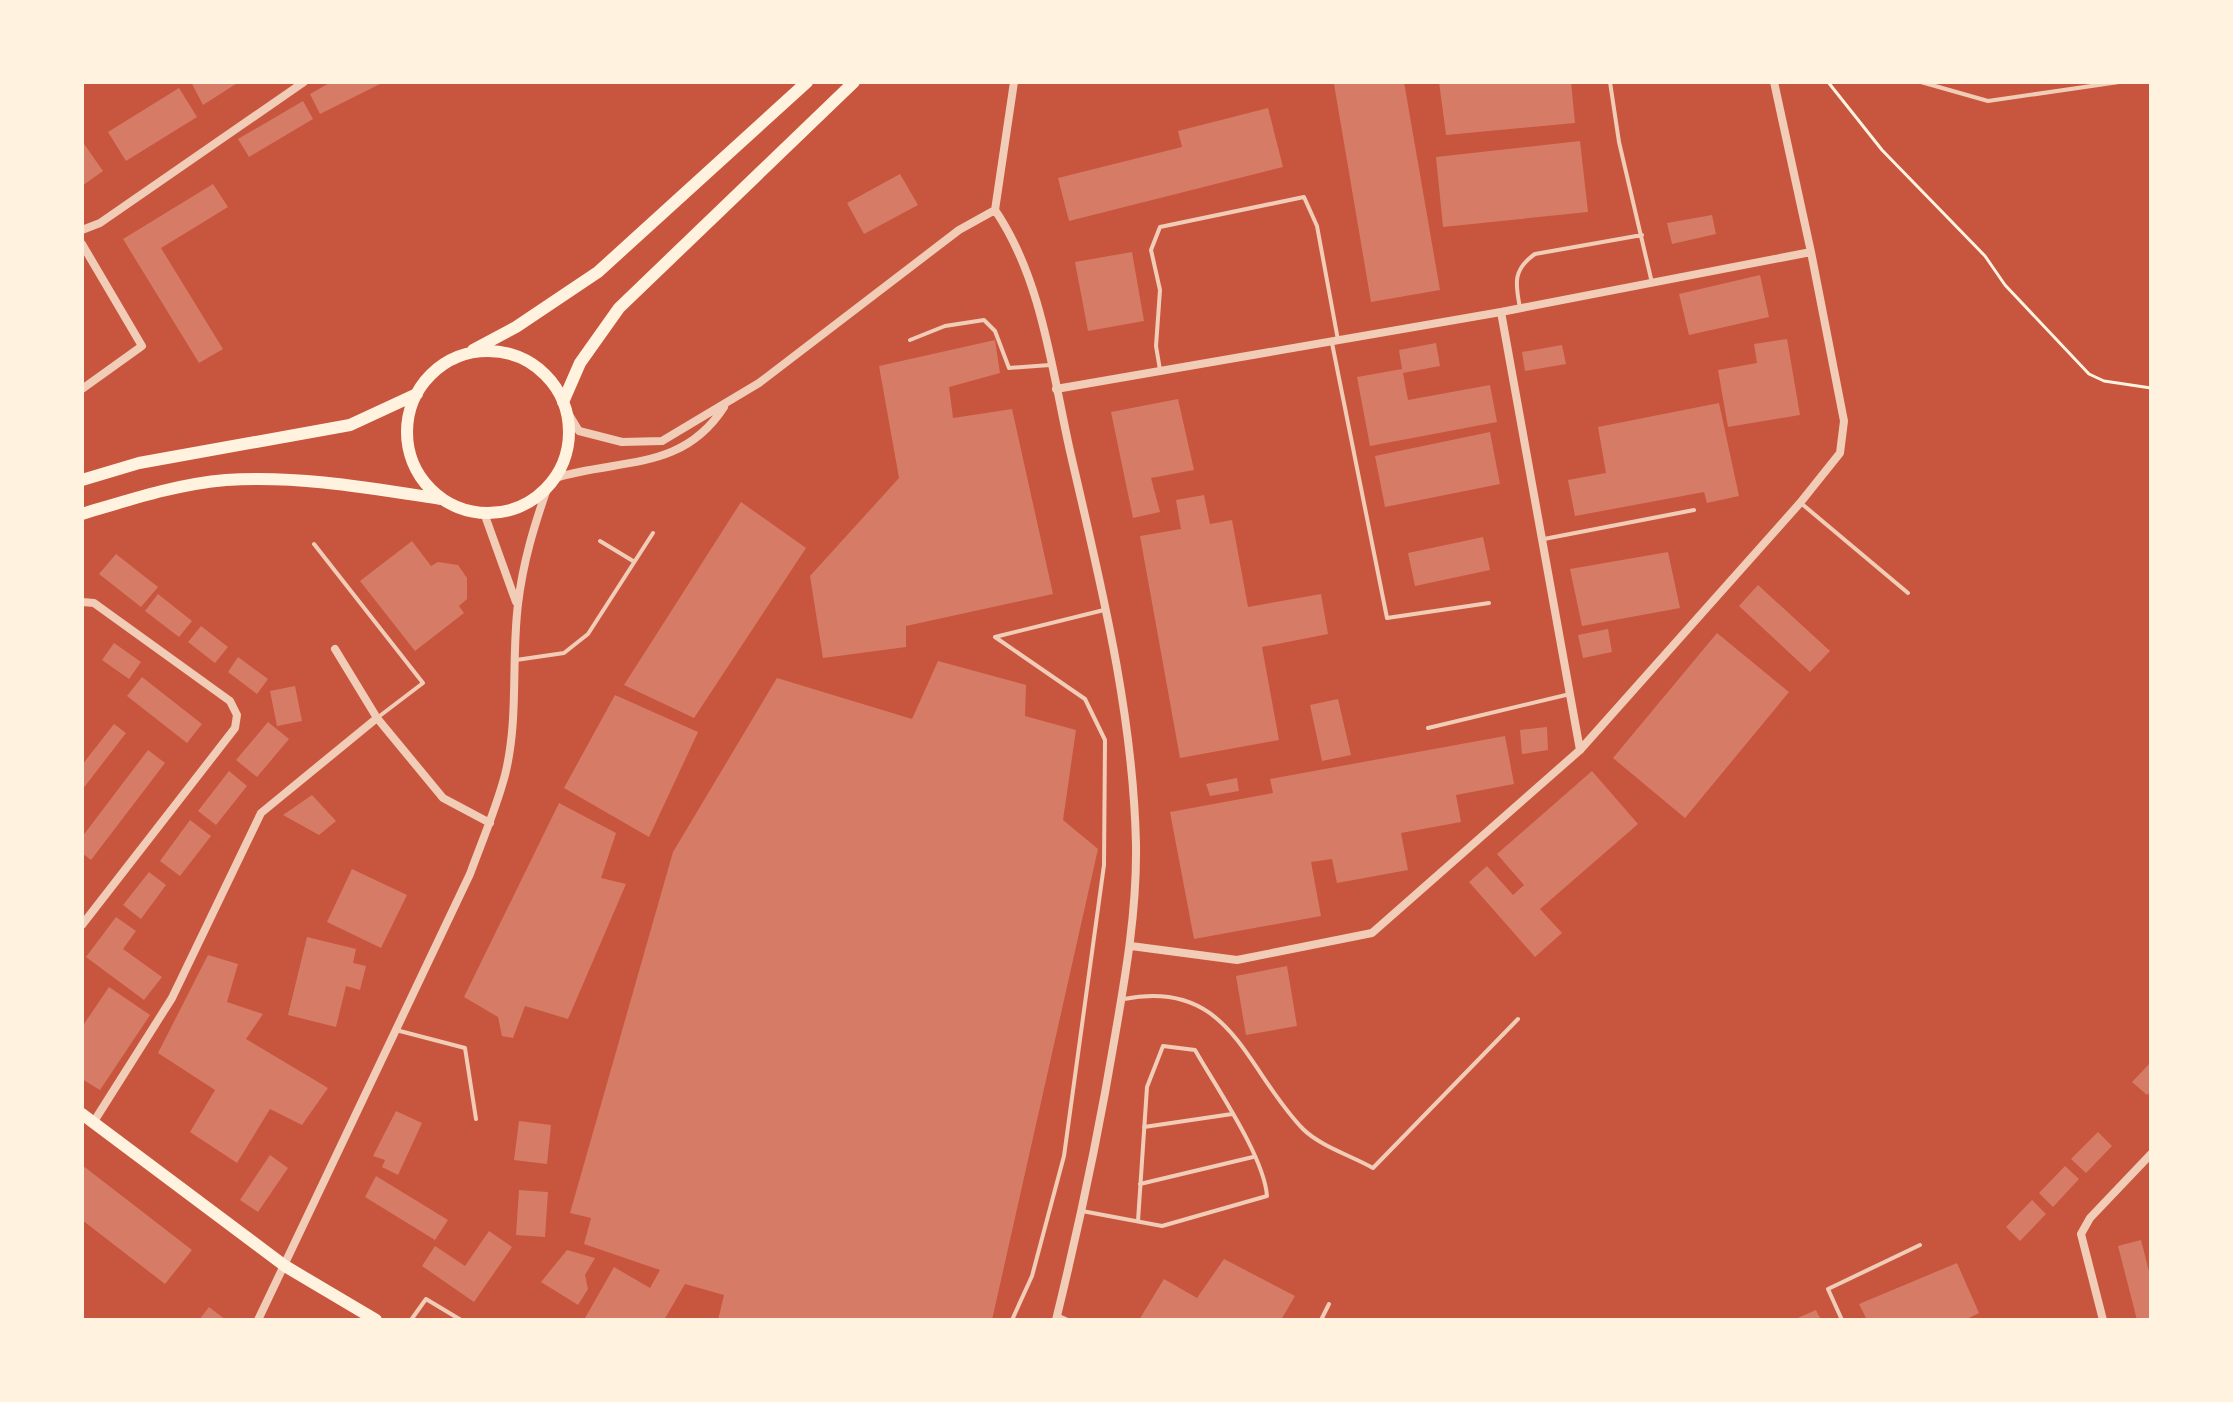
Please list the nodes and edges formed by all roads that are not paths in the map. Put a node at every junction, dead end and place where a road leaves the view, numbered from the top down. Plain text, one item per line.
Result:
1 (807, 82) edge
2 (854, 82) edge
3 (1014, 82) edge
4 (1610, 82) edge
5 (1774, 82) edge
6 (1921, 82) edge
7 (2119, 82) edge
8 (300, 83) edge
9 (995, 210) junction
10 (82, 230) edge
11 (1642, 235) junction
12 (82, 244) edge
13 (1811, 252) junction
14 (1652, 283) junction
15 (1520, 308) junction
16 (1501, 312) junction
17 (910, 340) dead end
18 (1335, 340) junction
19 (463, 356) junction
20 (1050, 365) junction
21 (1160, 370) junction
22 (82, 389) edge
23 (1056, 389) junction
24 (417, 394) junction
25 (564, 405) junction
26 (724, 407) junction
27 (82, 480) edge
28 (552, 482) junction
29 (444, 500) junction
30 (1800, 503) junction
31 (1694, 510) dead end
32 (484, 513) junction
33 (82, 514) edge
34 (653, 533) dead end
35 (1542, 539) junction
36 (600, 541) dead end
37 (314, 544) dead end
38 (633, 561) junction
39 (1908, 593) dead end
40 (82, 602) edge
41 (1489, 603) dead end
42 (517, 607) junction
43 (1106, 609) junction
44 (335, 649) dead end
45 (516, 660) junction
46 (1570, 694) junction
47 (377, 718) junction
48 (1428, 728) dead end
49 (1580, 750) junction
50 (490, 823) junction
51 (82, 925) edge
52 (1131, 946) junction
53 (1121, 1000) junction
54 (1518, 1019) dead end
55 (396, 1030) junction
56 (82, 1114) edge
57 (1232, 1114) junction
58 (476, 1119) dead end
59 (93, 1123) junction
60 (1144, 1127) junction
61 (2151, 1154) edge
62 (1253, 1157) junction
63 (1140, 1184) junction
64 (1082, 1211) junction
65 (1138, 1221) junction
66 (1920, 1245) dead end
67 (285, 1266) junction
68 (1329, 1304) dead end
69 (1056, 1317) edge
70 (258, 1320) edge
71 (376, 1320) edge
72 (411, 1320) edge
73 (461, 1320) edge
74 (1012, 1320) edge
75 (1068, 1320) edge
76 (1321, 1320) edge
77 (1842, 1320) edge
78 (2103, 1320) edge

1 - 19 highway
2 - 25 highway
3 - 9 street
4 - 11 lane
5 - 13 street
6 - 7 lane
8 - 10 street
9 - 20 street
9 - 26 street
11 - 14 lane
11 - 15 lane
12 - 22 street
13 - 14 street
13 - 30 street
14 - 15 street
15 - 16 street
16 - 18 street
16 - 35 street
17 - 20 lane
18 - 21 street
18 - 21 lane
18 - 41 lane
19 - 24 highway
19 - 25 highway
20 - 23 street
21 - 23 street
23 - 43 street
24 - 27 highway
24 - 29 highway
25 - 26 street
25 - 28 highway
26 - 28 street
28 - 32 highway
28 - 42 street
29 - 32 highway
29 - 33 highway
30 - 39 lane
30 - 49 street
31 - 35 lane
32 - 42 street
34 - 38 lane
35 - 46 street
36 - 38 lane
37 - 47 lane
38 - 45 lane
40 - 51 street
42 - 45 street
43 - 52 street
43 - 74 lane
44 - 47 street
45 - 50 street
46 - 48 lane
46 - 49 street
47 - 50 street
47 - 59 street
49 - 52 street
50 - 55 street
52 - 53 street
53 - 54 lane
53 - 64 street
55 - 58 lane
55 - 67 street
56 - 59 highway
57 - 60 lane
57 - 60 lane
57 - 62 lane
59 - 67 highway
60 - 63 lane
61 - 78 street
62 - 63 lane
62 - 65 lane
63 - 65 lane
64 - 65 lane
64 - 69 street
66 - 77 lane
67 - 70 street
67 - 71 highway
68 - 76 lane
69 - 75 lane
72 - 73 lane

